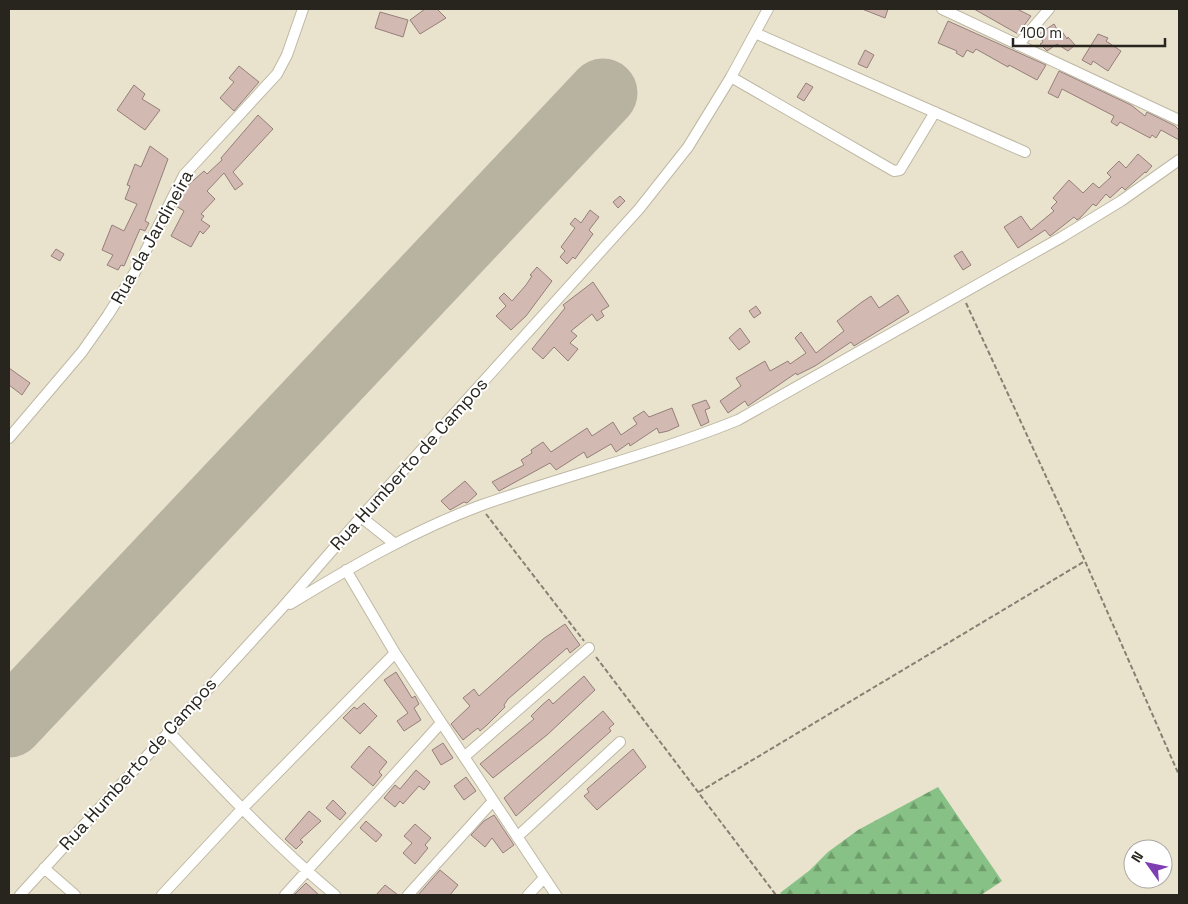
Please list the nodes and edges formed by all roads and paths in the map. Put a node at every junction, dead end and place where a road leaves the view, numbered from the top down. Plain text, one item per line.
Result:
1 (302, 9) edge
2 (768, 9) edge
3 (942, 9) edge
4 (1048, 9) edge
5 (755, 33) junction
6 (1018, 45) junction
7 (731, 77) junction
8 (935, 112) junction
9 (1179, 120) edge
10 (1025, 152) dead end
11 (1179, 160) edge
12 (962, 294) junction
13 (9, 438) edge
14 (480, 506) junction
15 (361, 516) junction
16 (394, 544) junction
17 (1085, 561) junction
18 (346, 570) junction
19 (282, 608) junction
20 (589, 648) junction
21 (395, 653) junction
22 (441, 723) junction
23 (168, 732) junction
24 (620, 742) dead end
25 (464, 757) junction
26 (1179, 775) edge
27 (699, 792) junction
28 (493, 801) junction
29 (242, 808) junction
30 (517, 837) junction
31 (44, 868) junction
32 (307, 872) junction
33 (544, 878) junction
34 (20, 895) edge
35 (75, 895) edge
36 (162, 895) edge
37 (285, 895) edge
38 (335, 895) edge
39 (408, 895) edge
40 (528, 895) edge
41 (556, 895) edge
42 (776, 895) edge

1 - 13 street, Rua da Jardineira
2 - 5 street, Rua Humberto de Campos
3 - 6 street
4 - 6 street
5 - 7 street, Rua Humberto de Campos
5 - 8 street
6 - 9 street
7 - 8 street
7 - 15 street, Rua Humberto de Campos
8 - 10 street
11 - 12 street
12 - 14 street
12 - 17 path
14 - 16 street
14 - 20 path
15 - 16 street
15 - 19 street, Rua Humberto de Campos
16 - 18 street
17 - 26 path
17 - 27 path
18 - 19 street
18 - 21 street
19 - 23 street, Rua Humberto de Campos
20 - 25 street
20 - 27 path
21 - 22 street
21 - 29 street
22 - 25 street
22 - 32 street
23 - 29 street
23 - 31 street, Rua Humberto de Campos
24 - 30 street
25 - 28 street
27 - 42 path
28 - 30 street
28 - 39 street
29 - 32 street
29 - 36 street
30 - 33 street
31 - 34 street, Rua Humberto de Campos
31 - 35 street
32 - 37 street
32 - 38 street
33 - 40 street
33 - 41 street

